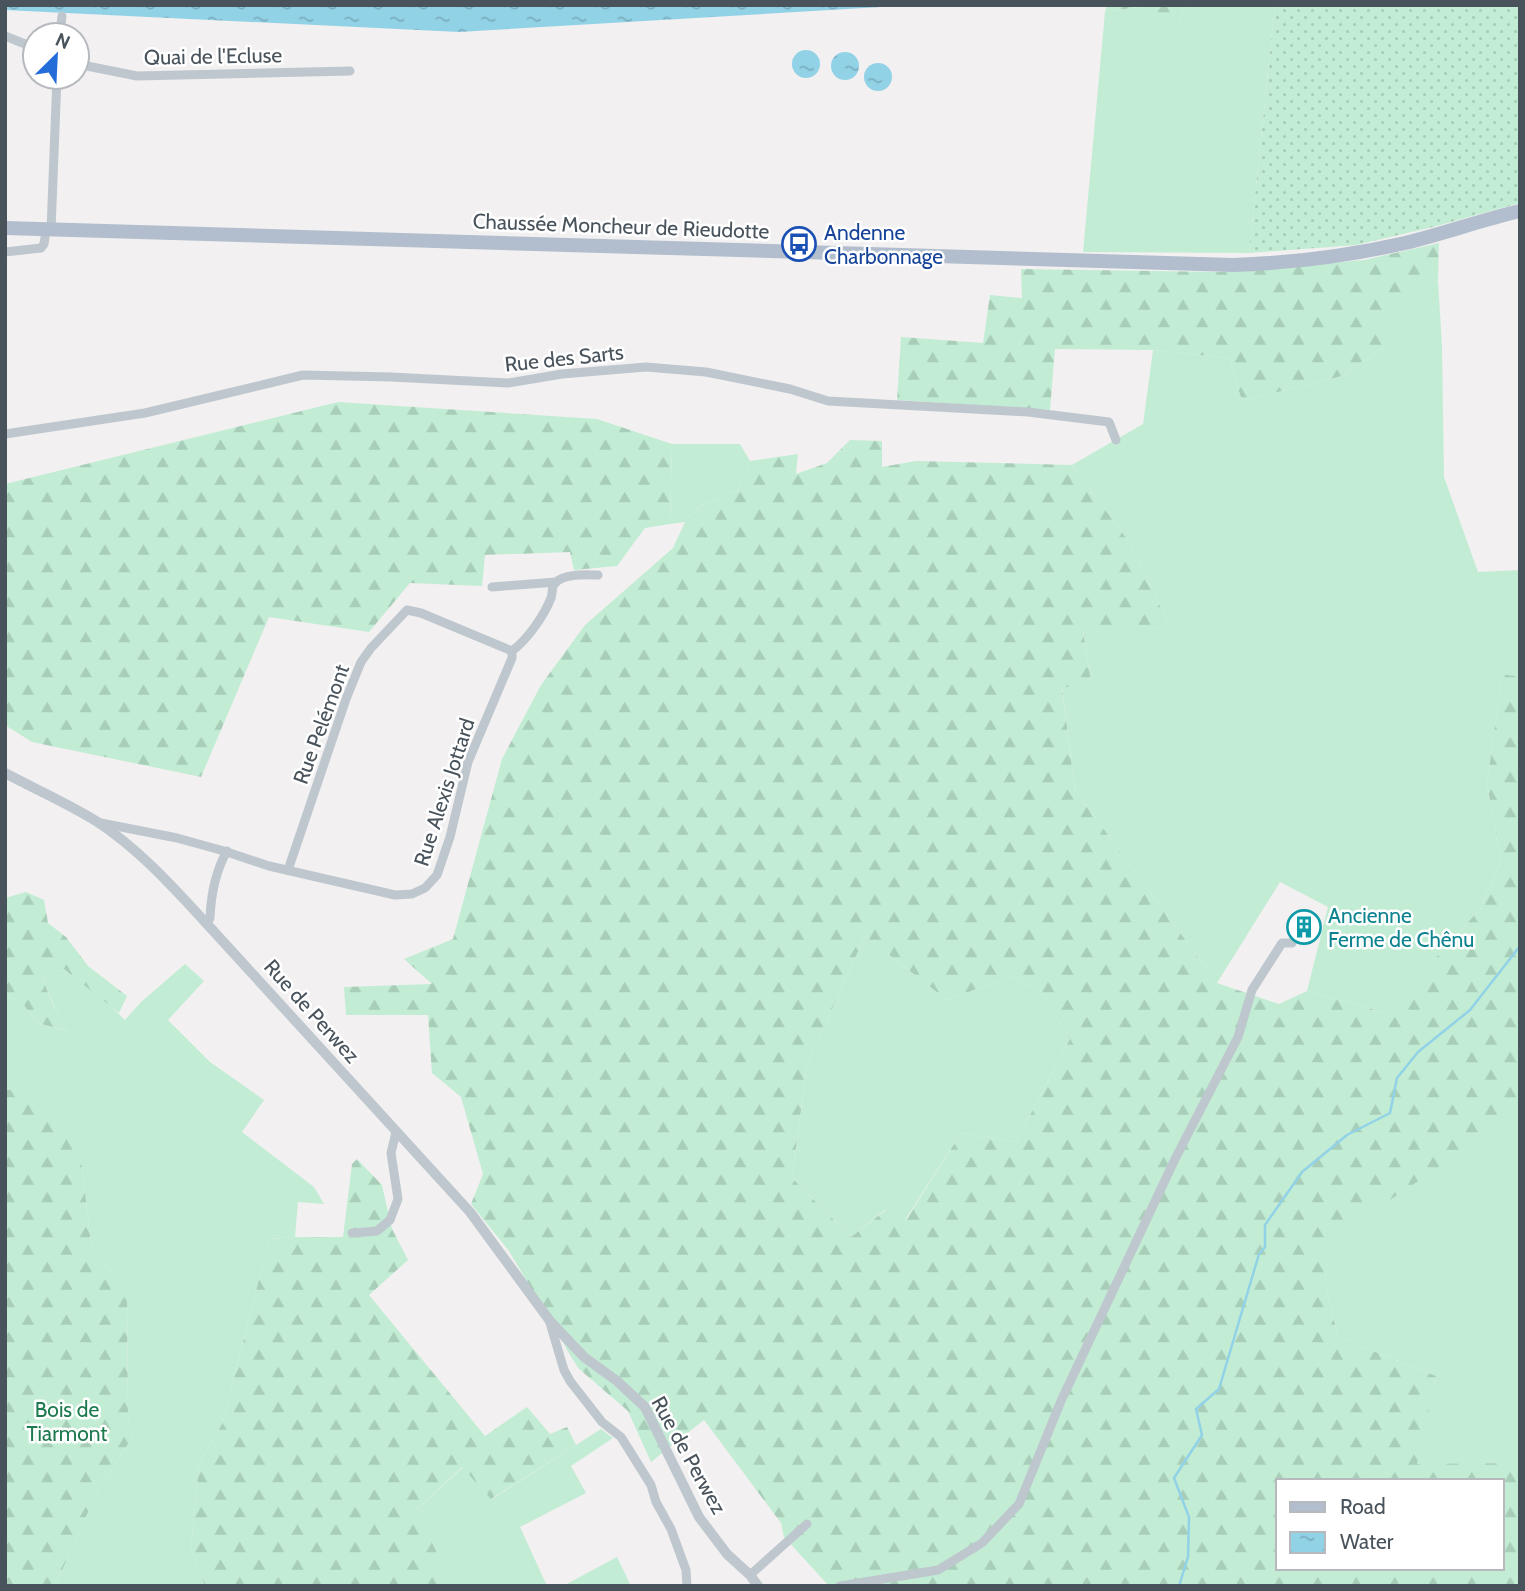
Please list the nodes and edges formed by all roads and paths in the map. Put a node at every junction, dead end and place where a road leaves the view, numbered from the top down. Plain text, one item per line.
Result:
1 (62, 16) dead end
2 (61, 21) edge
3 (91, 67) edge
4 (350, 71) dead end
5 (56, 91) edge
6 (1520, 211) edge
7 (5, 228) edge
8 (48, 230) junction
9 (5, 252) edge
10 (5, 434) edge
11 (1116, 440) dead end
12 (598, 575) dead end
13 (556, 582) junction
14 (492, 587) dead end
15 (512, 651) junction
16 (5, 773) edge
17 (96, 822) junction
18 (227, 852) junction
19 (288, 870) junction
20 (207, 924) junction
21 (1292, 943) dead end
22 (396, 1132) junction
23 (352, 1233) dead end
24 (550, 1321) junction
25 (807, 1524) dead end
26 (750, 1575) junction
27 (687, 1586) edge
28 (758, 1586) edge
29 (840, 1586) edge

1 - 2 street
3 - 4 street, Quai de l'Ecluse
5 - 8 street
6 - 8 main road, Chaussée Moncheur de Rieudotte
7 - 8 main road, Chaussée Moncheur de Rieudotte
8 - 9 street
10 - 11 street, Rue des Sarts
12 - 13 street
13 - 14 street
13 - 15 street, Rue Alexis Jottard
15 - 19 street, Rue Alexis Jottard
15 - 19 street, Rue Pelémont
16 - 17 street, Rue de Perwez
17 - 18 street
17 - 20 street, Rue de Perwez
18 - 19 street
18 - 20 street
20 - 22 street, Rue de Perwez
21 - 29 street
22 - 23 street
22 - 24 street, Rue de Perwez
24 - 26 street, Rue de Perwez
24 - 27 street, Rue de Perwez
25 - 26 street
26 - 28 street, Rue de Perwez

